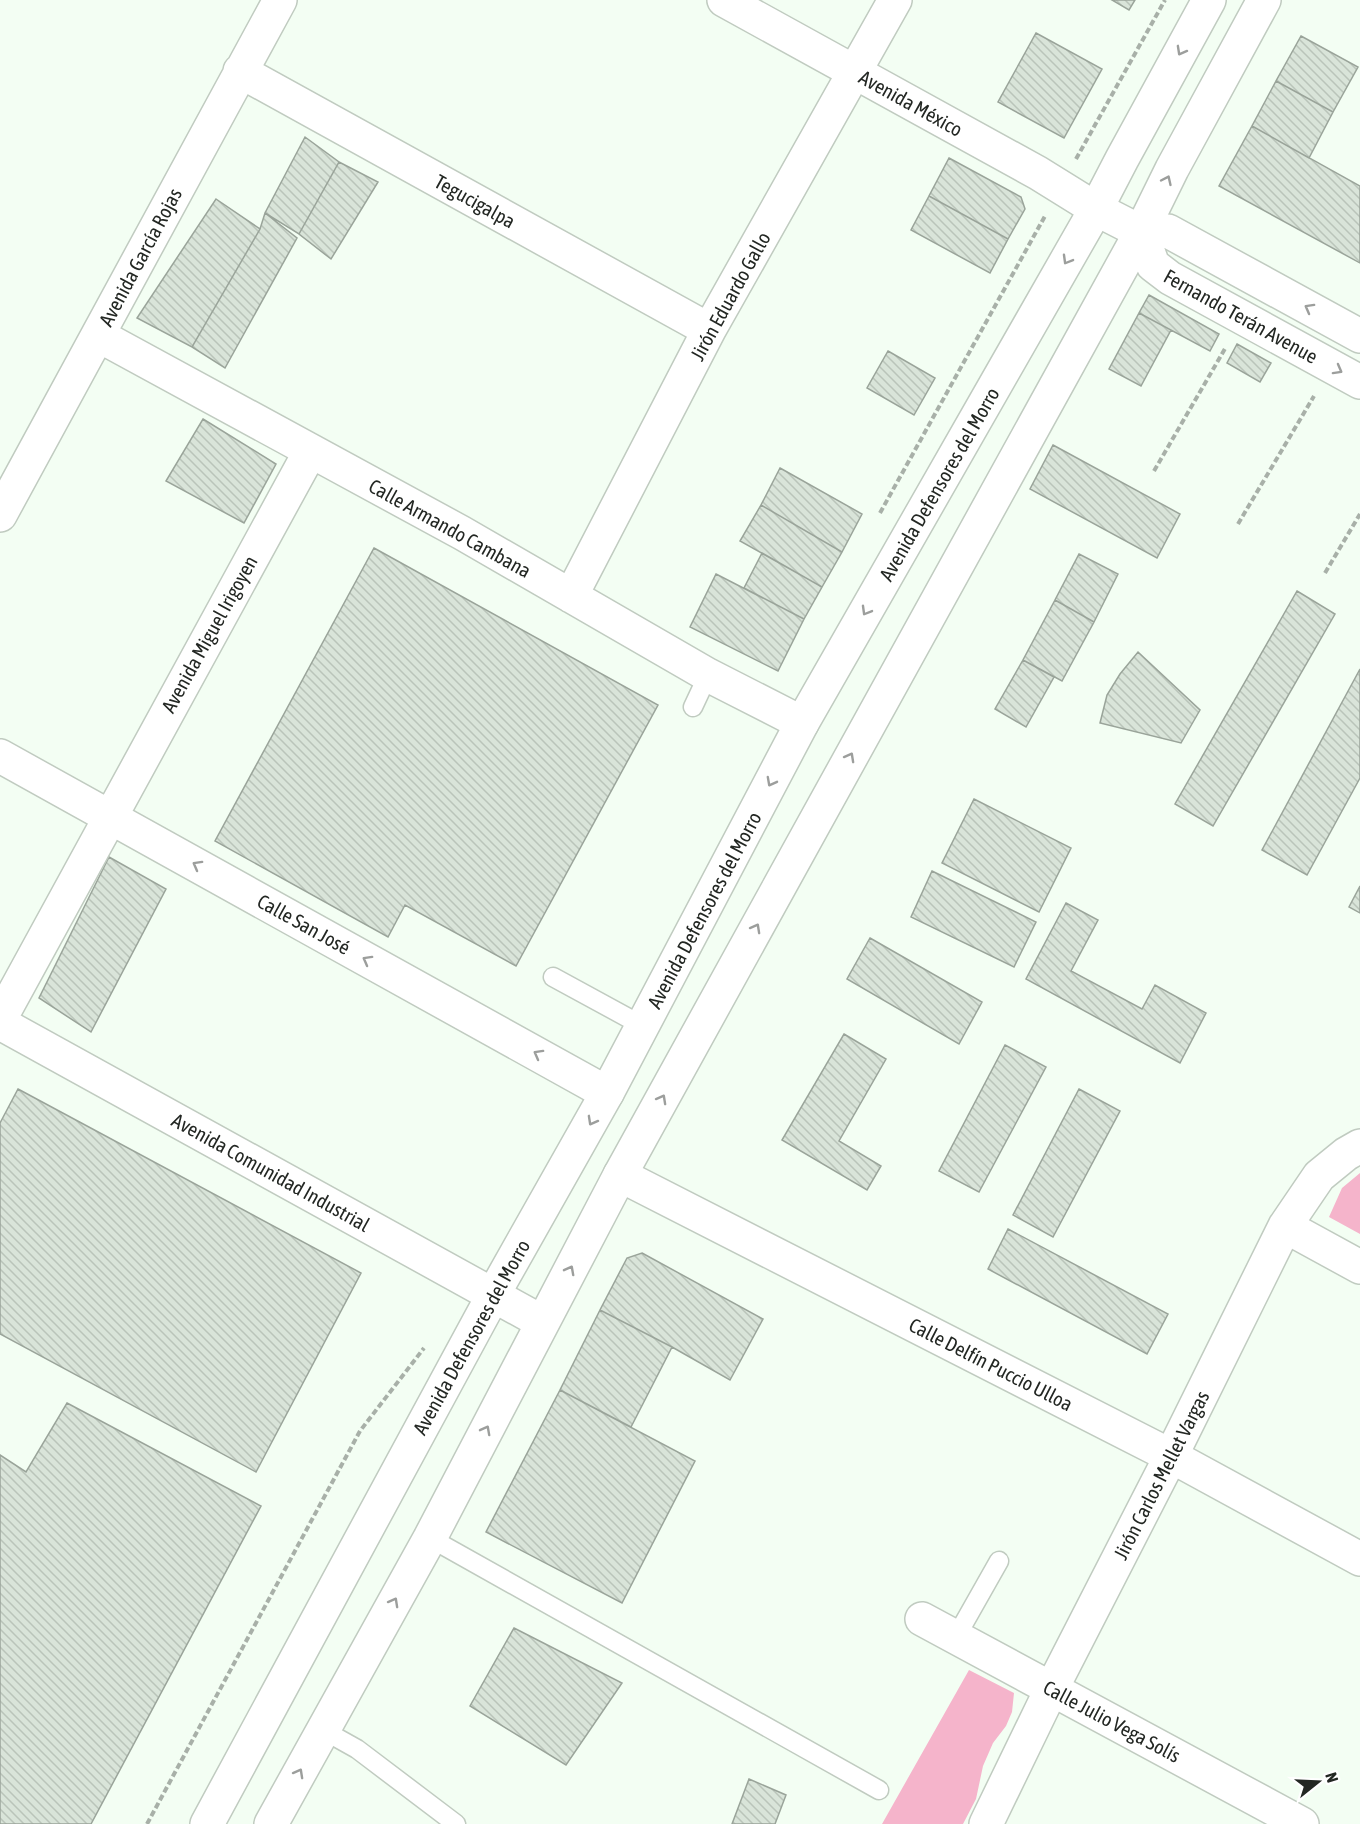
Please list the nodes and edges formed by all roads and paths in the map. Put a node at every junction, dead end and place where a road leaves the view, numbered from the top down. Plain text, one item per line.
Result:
1 (280, 0) edge
2 (724, 0) edge
3 (895, 0) edge
4 (1165, 0) edge
5 (1209, 0) edge
6 (1264, 0) edge
7 (240, 71) junction
8 (856, 72) junction
9 (1096, 125) dead end
10 (1096, 209) junction
11 (1141, 232) junction
12 (1242, 318) junction
13 (709, 330) junction
14 (98, 335) junction
15 (1360, 336) edge
16 (1331, 366) junction
17 (1360, 382) edge
18 (310, 452) junction
19 (1154, 471) dead end
20 (8, 481) edge
21 (1360, 514) edge
22 (0, 515) edge
23 (1238, 524) dead end
24 (1325, 573) dead end
25 (571, 596) junction
26 (708, 675) junction
27 (693, 707) dead end
28 (802, 723) junction
29 (0, 756) edge
30 (110, 817) junction
31 (553, 977) dead end
32 (0, 1019) edge
33 (0, 1023) edge
34 (643, 1026) junction
35 (608, 1093) junction
36 (1360, 1146) edge
37 (620, 1175) junction
38 (1285, 1226) junction
39 (1360, 1267) edge
40 (494, 1295) junction
41 (542, 1322) junction
42 (1171, 1456) junction
43 (430, 1538) junction
44 (1360, 1559) edge
45 (999, 1561) dead end
46 (922, 1619) dead end
47 (956, 1637) junction
48 (1052, 1688) junction
49 (324, 1730) junction
50 (879, 1790) dead end
51 (1292, 1821) edge
52 (207, 1824) edge
53 (271, 1824) edge
54 (456, 1824) edge
55 (986, 1824) edge

1 - 7 street, Avenida García Rojas
2 - 8 street, Avenida México
3 - 8 street, Jirón Eduardo Gallo
4 - 9 path
5 -> 10 street, Avenida Defensores del Morro
11 -> 6 street
7 - 13 street, Tegucigalpa
7 - 14 street, Avenida García Rojas
8 - 10 street, Avenida México
8 - 13 street, Jirón Eduardo Gallo
10 - 11 street, Fernando Terán Avenue
10 -> 28 street, Avenida Defensores del Morro
11 - 12 street, Fernando Terán Avenue
15 -> 11 street, Fernando Terán Avenue
37 -> 11 street
12 - 16 street, Fernando Terán Avenue
12 - 19 path
13 - 25 street, Jirón Eduardo Gallo
14 - 18 street, Calle Armando Cambana
14 - 20 street, Avenida García Rojas
16 -> 17 street, Fernando Terán Avenue
16 - 23 path
18 - 25 street, Calle Armando Cambana
18 - 30 street, Avenida Miguel Irigoyen
20 - 22 street, Avenida García Rojas
21 - 24 path
25 - 26 street, Calle Armando Cambana
26 - 27 lane
26 - 28 street, Calle Armando Cambana
28 -> 34 street, Avenida Defensores del Morro
29 - 30 street, Calle San José
30 - 32 street, Avenida Miguel Irigoyen
35 -> 30 street, Calle San José
31 - 34 lane
33 - 40 street, Avenida Comunidad Industrial
34 - 35 street, Avenida Defensores del Morro
35 -> 40 street, Avenida Defensores del Morro
36 - 38 street, Jirón Carlos Mellet Vargas
41 -> 37 street
37 - 42 street, Calle Delfín Puccio Ulloa
38 - 39 street
38 - 42 street, Jirón Carlos Mellet Vargas
40 - 41 street, Avenida Comunidad Industrial
40 - 52 street, Avenida Defensores del Morro
43 -> 41 street
42 - 44 street, Calle Delfín Puccio Ulloa
42 - 48 street, Jirón Carlos Mellet Vargas
49 -> 43 street
43 - 50 lane
45 - 47 lane
46 - 47 street, Calle Julio Vega Solís
47 - 48 street, Calle Julio Vega Solís
48 - 51 street, Calle Julio Vega Solís
48 - 55 street, Jirón Carlos Mellet Vargas
53 -> 49 street
49 - 54 lane

